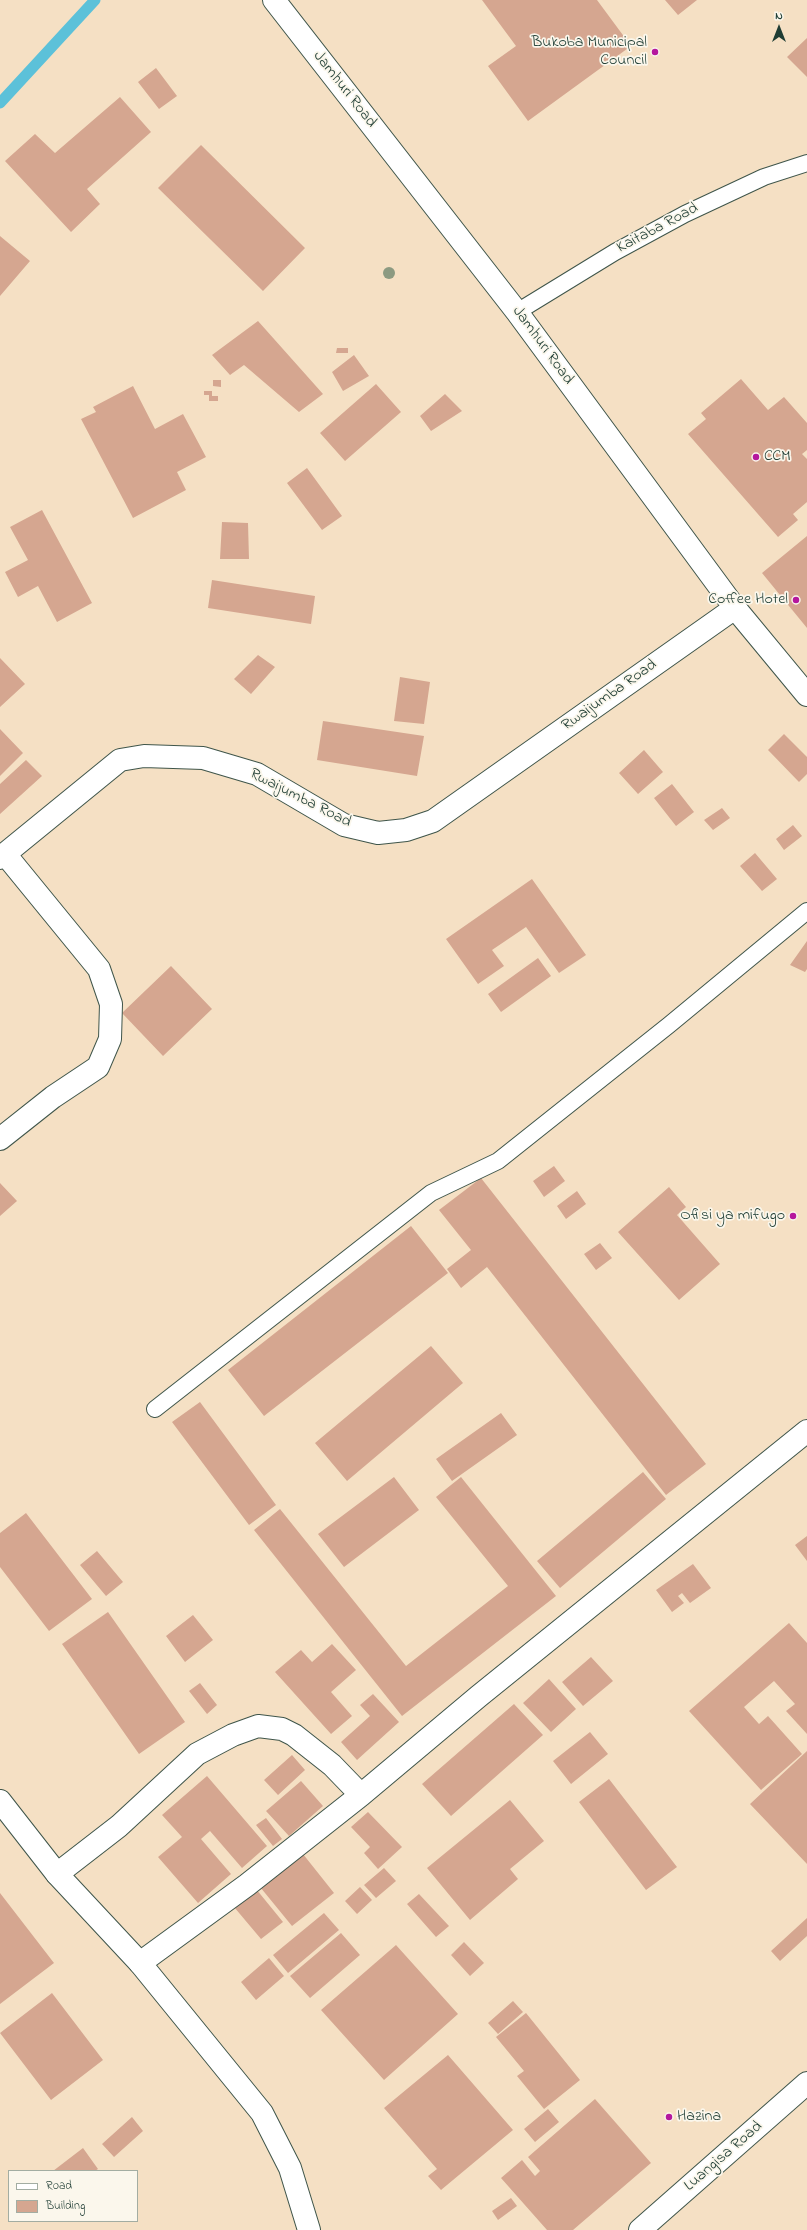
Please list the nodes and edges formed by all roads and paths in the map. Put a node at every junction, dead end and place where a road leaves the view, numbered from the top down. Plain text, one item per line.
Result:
1 (274, 0) edge
2 (807, 163) edge
3 (517, 312) junction
4 (735, 608) junction
5 (807, 695) edge
6 (2, 856) edge
7 (807, 911) edge
8 (0, 1139) edge
9 (155, 1409) dead end
10 (807, 1431) edge
11 (361, 1795) junction
12 (0, 1801) edge
13 (57, 1874) junction
14 (140, 1963) junction
15 (807, 2084) edge
16 (309, 2230) edge
17 (640, 2230) edge

1 - 3 street, Jamhuri Road
2 - 3 lane, Kaitaba Road
3 - 4 street, Jamhuri Road
4 - 5 street, Jamhuri Road
4 - 6 street, Rwaijumba Road
6 - 8 street
7 - 9 lane
10 - 11 street
11 - 13 street
11 - 14 street
12 - 13 street
13 - 14 street
14 - 16 street
15 - 17 street, Luangisa Road

